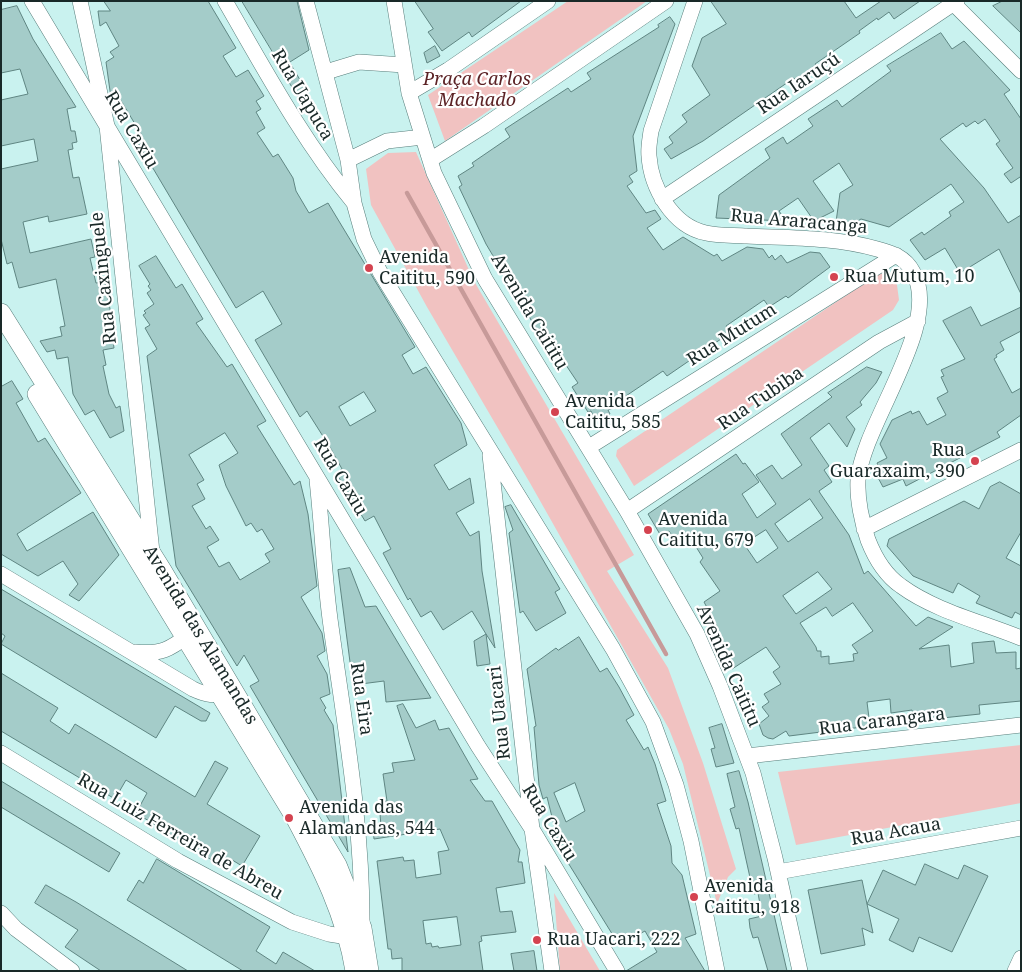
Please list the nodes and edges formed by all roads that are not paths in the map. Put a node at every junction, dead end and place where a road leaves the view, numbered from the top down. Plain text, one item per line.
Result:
1 (32, 1) edge
2 (80, 1) edge
3 (225, 1) edge
4 (306, 1) edge
5 (394, 1) edge
6 (548, 1) edge
7 (666, 1) edge
8 (695, 1) edge
9 (953, 2) edge
10 (404, 65) junction
11 (326, 72) junction
12 (1021, 72) edge
13 (409, 93) junction
14 (107, 126) junction
15 (422, 137) junction
16 (348, 160) junction
17 (430, 160) junction
18 (662, 199) junction
19 (354, 203) junction
20 (896, 255) junction
21 (1, 313) edge
22 (918, 321) junction
23 (1, 336) edge
24 (588, 447) junction
25 (1021, 450) edge
26 (490, 451) junction
27 (317, 476) junction
28 (627, 511) junction
29 (864, 528) junction
30 (149, 562) junction
31 (1, 574) edge
32 (191, 634) junction
33 (1021, 638) edge
34 (134, 652) junction
35 (226, 692) junction
36 (1021, 724) edge
37 (1, 753) edge
38 (747, 756) junction
39 (1021, 828) edge
40 (532, 829) junction
41 (778, 872) junction
42 (1, 913) edge
43 (355, 932) junction
44 (1021, 958) edge
45 (72, 971) edge
46 (355, 971) edge
47 (369, 971) edge
48 (552, 971) edge
49 (617, 971) edge
50 (717, 971) edge
51 (800, 971) edge
52 (1015, 971) edge

1 - 14 street, Rua Caxiu
2 - 14 street, Rua Caxinguele
3 - 19 street, Rua Uapuca
4 - 11 street
5 - 10 street, Avenida Caititu
6 - 13 street
7 - 17 street
8 - 18 street, Rua Araracanga
9 - 12 street
9 - 18 street, Rua Iaruçú
10 - 11 street
10 - 13 street, Avenida Caititu
11 - 16 street
13 - 15 street, Avenida Caititu
14 - 27 street, Rua Caxiu
14 - 30 street, Rua Caxinguele
15 - 16 street
15 - 17 street, Avenida Caititu
16 - 19 street
17 - 24 street, Avenida Caititu
18 - 20 street, Rua Araracanga
19 - 26 street
20 - 22 street, Rua Araracanga
20 - 24 street, Rua Mutum
21 - 30 street, Avenida das Alamandas
22 - 28 street, Rua Tubiba
22 - 29 street, Rua Araracanga
23 - 30 street, Avenida das Alamandas
24 - 28 street, Avenida Caititu
25 - 29 street
26 - 40 street, Rua Uacari
26 - 50 street
27 - 40 street, Rua Caxiu
27 - 43 street, Rua Eira
28 - 38 street, Avenida Caititu
29 - 33 street, Rua Araracanga
30 - 32 street, Avenida das Alamandas
31 - 34 street
32 - 34 street
32 - 35 street, Avenida das Alamandas
34 - 35 street
35 - 43 street, Avenida das Alamandas
36 - 38 street, Rua Carangara
37 - 43 street, Rua Luiz Ferreira de Abreu
38 - 41 street, Avenida Caititu
39 - 41 street, Rua Acaua
40 - 48 street, Rua Uacari
40 - 49 street, Rua Caxiu
41 - 51 street, Avenida Caititu
42 - 45 street
43 - 46 street, Avenida das Alamandas
43 - 47 street, Avenida das Alamandas
44 - 52 street

